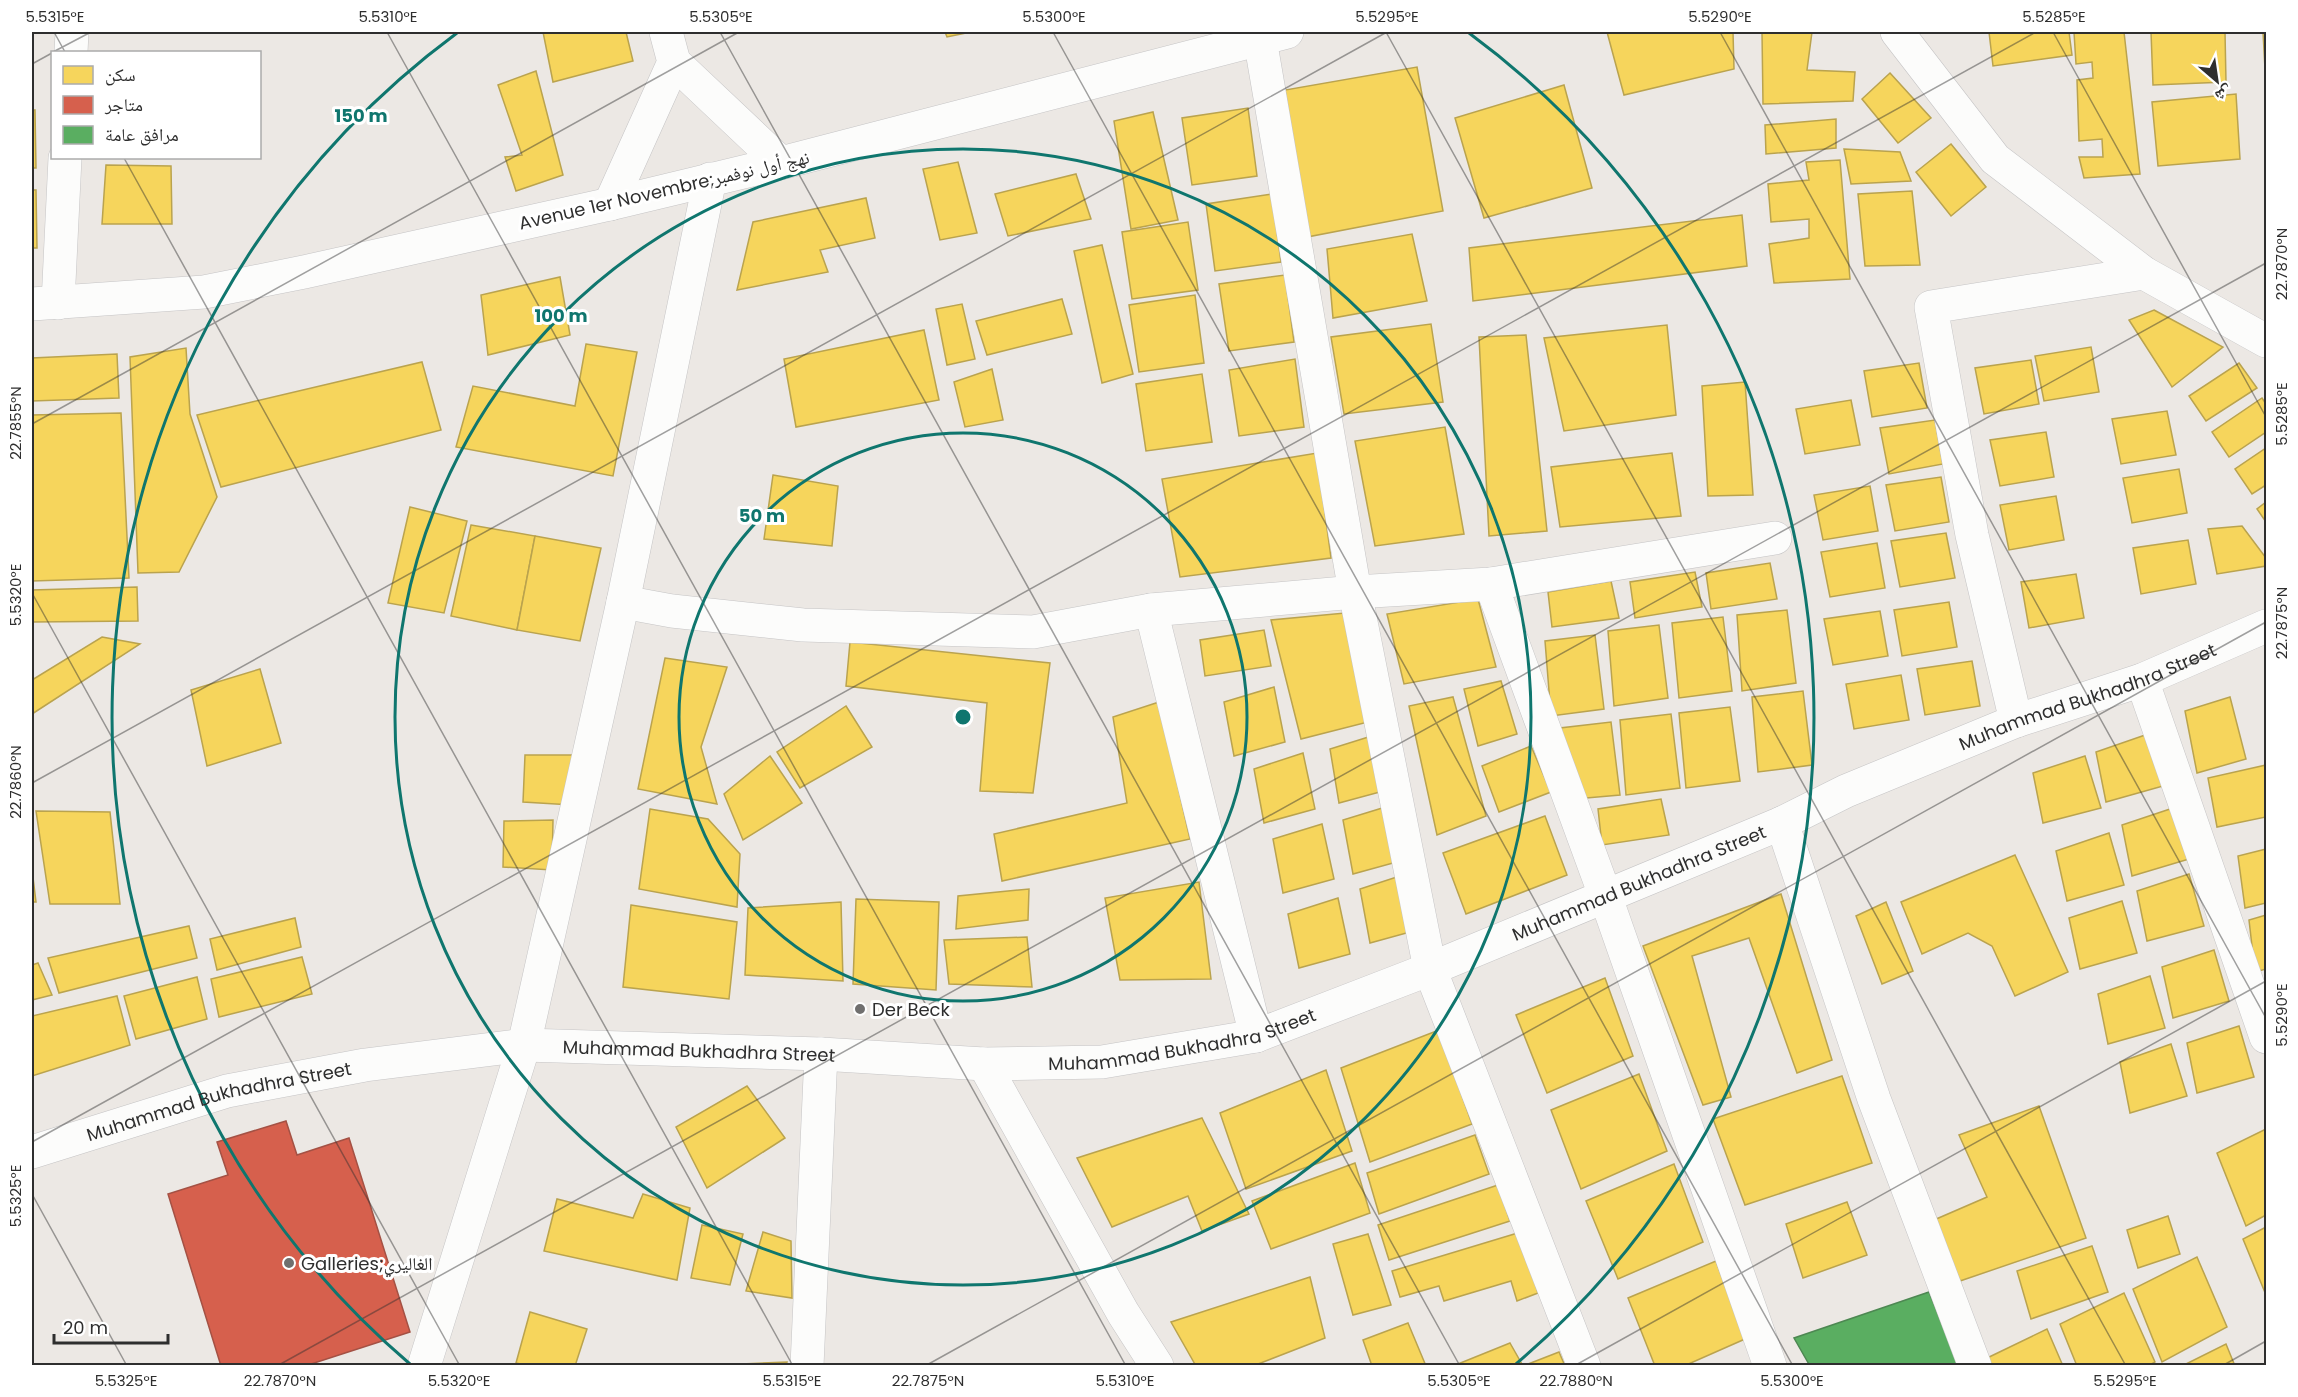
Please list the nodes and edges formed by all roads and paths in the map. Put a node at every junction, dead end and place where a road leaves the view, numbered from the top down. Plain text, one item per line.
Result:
1 (72, 32) edge
2 (1897, 32) edge
3 (1274, 35) edge
4 (670, 47) edge
5 (71, 51) edge
6 (66, 159) edge
7 (781, 163) junction
8 (710, 179) junction
9 (610, 204) junction
10 (2144, 273) junction
11 (45, 304) edge
12 (2266, 341) edge
13 (1775, 538) dead end
14 (1491, 584) junction
15 (1355, 592) junction
16 (622, 602) junction
17 (1151, 610) junction
18 (2266, 626) edge
19 (2142, 680) junction
20 (2016, 721) junction
21 (1782, 823) junction
22 (1605, 896) junction
23 (1430, 969) junction
24 (1256, 1036) junction
25 (2266, 1037) edge
26 (524, 1045) junction
27 (821, 1054) junction
28 (984, 1064) junction
29 (32, 1152) edge
30 (424, 1365) edge
31 (807, 1365) edge
32 (1157, 1365) edge
33 (1584, 1365) edge
34 (1770, 1365) edge
35 (1975, 1365) edge

1 - 5 street
2 - 10 street
3 - 7 street, Avenue 1er Novembre;نهج أول نوفمبر
3 - 15 street
4 - 7 street
4 - 9 street
6 - 11 street
7 - 8 street, Avenue 1er Novembre;نهج أول نوفمبر
8 - 9 street, Avenue 1er Novembre;نهج أول نوفمبر
8 - 16 street
9 - 11 street, Avenue 1er Novembre;نهج أول نوفمبر
10 - 12 street
10 - 20 street
13 - 14 street
14 - 15 street
14 - 22 street
15 - 17 street
15 - 23 street
16 - 17 street
16 - 26 street
17 - 24 street
18 - 19 street, Muhammad Bukhadhra Street
19 - 20 street, Muhammad Bukhadhra Street
19 - 25 street
20 - 21 street, Muhammad Bukhadhra Street
21 - 22 street, Muhammad Bukhadhra Street
21 - 35 street
22 - 23 street, Muhammad Bukhadhra Street
22 - 34 street
23 - 24 street, Muhammad Bukhadhra Street
23 - 33 street
24 - 28 street, Muhammad Bukhadhra Street
26 - 27 street, Muhammad Bukhadhra Street
26 - 29 street, Muhammad Bukhadhra Street
26 - 30 street
27 - 28 street, Muhammad Bukhadhra Street
27 - 31 street
28 - 32 street

